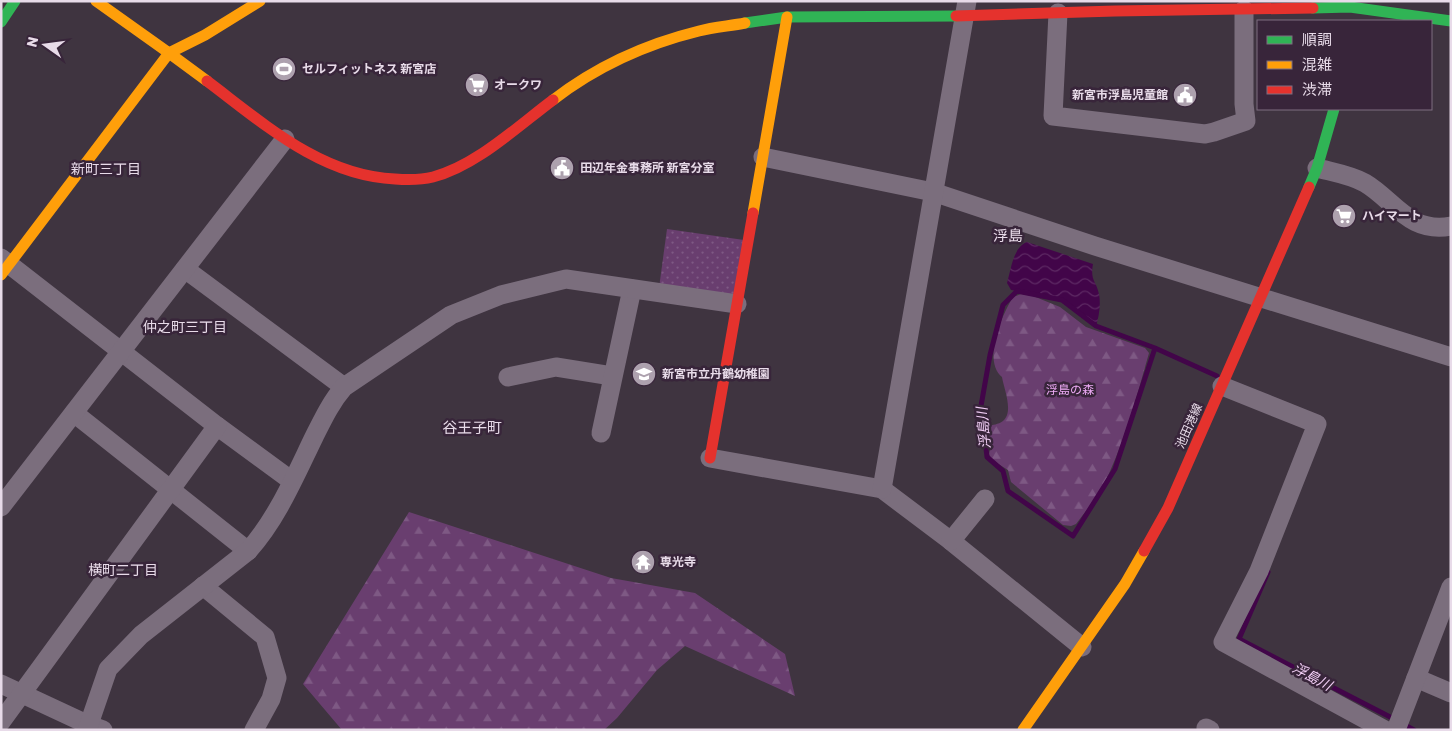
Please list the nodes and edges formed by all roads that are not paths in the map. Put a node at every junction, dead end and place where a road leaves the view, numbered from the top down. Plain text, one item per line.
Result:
1 (15, 1) edge
2 (96, 1) edge
3 (260, 1) edge
4 (1349, 4) edge
5 (1115, 6) edge
6 (1194, 6) edge
7 (787, 9) edge
8 (966, 9) edge
9 (1244, 10) junction
10 (1058, 13) junction
11 (1349, 20) edge
12 (1451, 21) edge
13 (1, 22) edge
14 (169, 53) junction
15 (1334, 110) edge
16 (285, 139) junction
17 (763, 157) junction
18 (1317, 168) junction
19 (933, 192) junction
20 (1451, 226) edge
21 (4, 266) edge
22 (185, 269) junction
23 (632, 289) junction
24 (1260, 297) junction
25 (737, 304) junction
26 (122, 352) junction
27 (1451, 357) edge
28 (612, 376) junction
29 (508, 377) dead end
30 (1222, 386) junction
31 (344, 387) junction
32 (74, 413) junction
33 (217, 426) junction
34 (601, 433) dead end
35 (710, 458) joint
36 (292, 481) junction
37 (882, 489) junction
38 (170, 490) junction
39 (984, 500) dead end
40 (1, 507) edge
41 (951, 541) junction
42 (248, 551) junction
43 (202, 586) junction
44 (1451, 587) edge
45 (1082, 647) junction
46 (1416, 678) junction
47 (1, 684) edge
48 (1451, 693) edge
49 (22, 694) junction
50 (1, 722) edge
51 (93, 728) edge
52 (254, 730) edge
53 (1023, 730) edge
54 (1386, 730) edge
55 (1396, 730) edge

1 - 13 street
2 - 14 street
3 - 14 street
4 - 9 street
4 - 11 street
4 - 12 street
5 - 6 street
5 - 10 street
6 - 9 street
7 - 8 street
7 - 16 street
7 - 17 street
8 - 10 street
8 - 19 street
9 - 10 street
14 - 16 street
14 - 21 street
15 - 18 street, 池田港線
16 - 22 street
17 - 19 street
17 - 25 street
18 - 20 street
18 - 24 street, 池田港線
19 - 24 street
19 - 37 street
21 - 26 street
22 - 26 street
22 - 31 street
23 - 25 street
23 - 28 street
23 - 31 street
24 - 27 street
24 - 30 street, 池田港線
25 - 35 street
26 - 32 street
26 - 33 street
28 - 29 street
28 - 34 street
30 - 45 street, 池田港線
30 - 54 street
31 - 36 street
32 - 38 street
32 - 40 street
33 - 36 street
33 - 38 street
35 - 37 street
36 - 42 street
37 - 41 street
38 - 42 street
38 - 49 street
39 - 41 street
41 - 45 street
42 - 43 street
43 - 51 street
43 - 52 street
44 - 46 street
45 - 53 street, 池田港線
46 - 48 street
46 - 55 street
47 - 49 street
49 - 50 street
49 - 51 street

